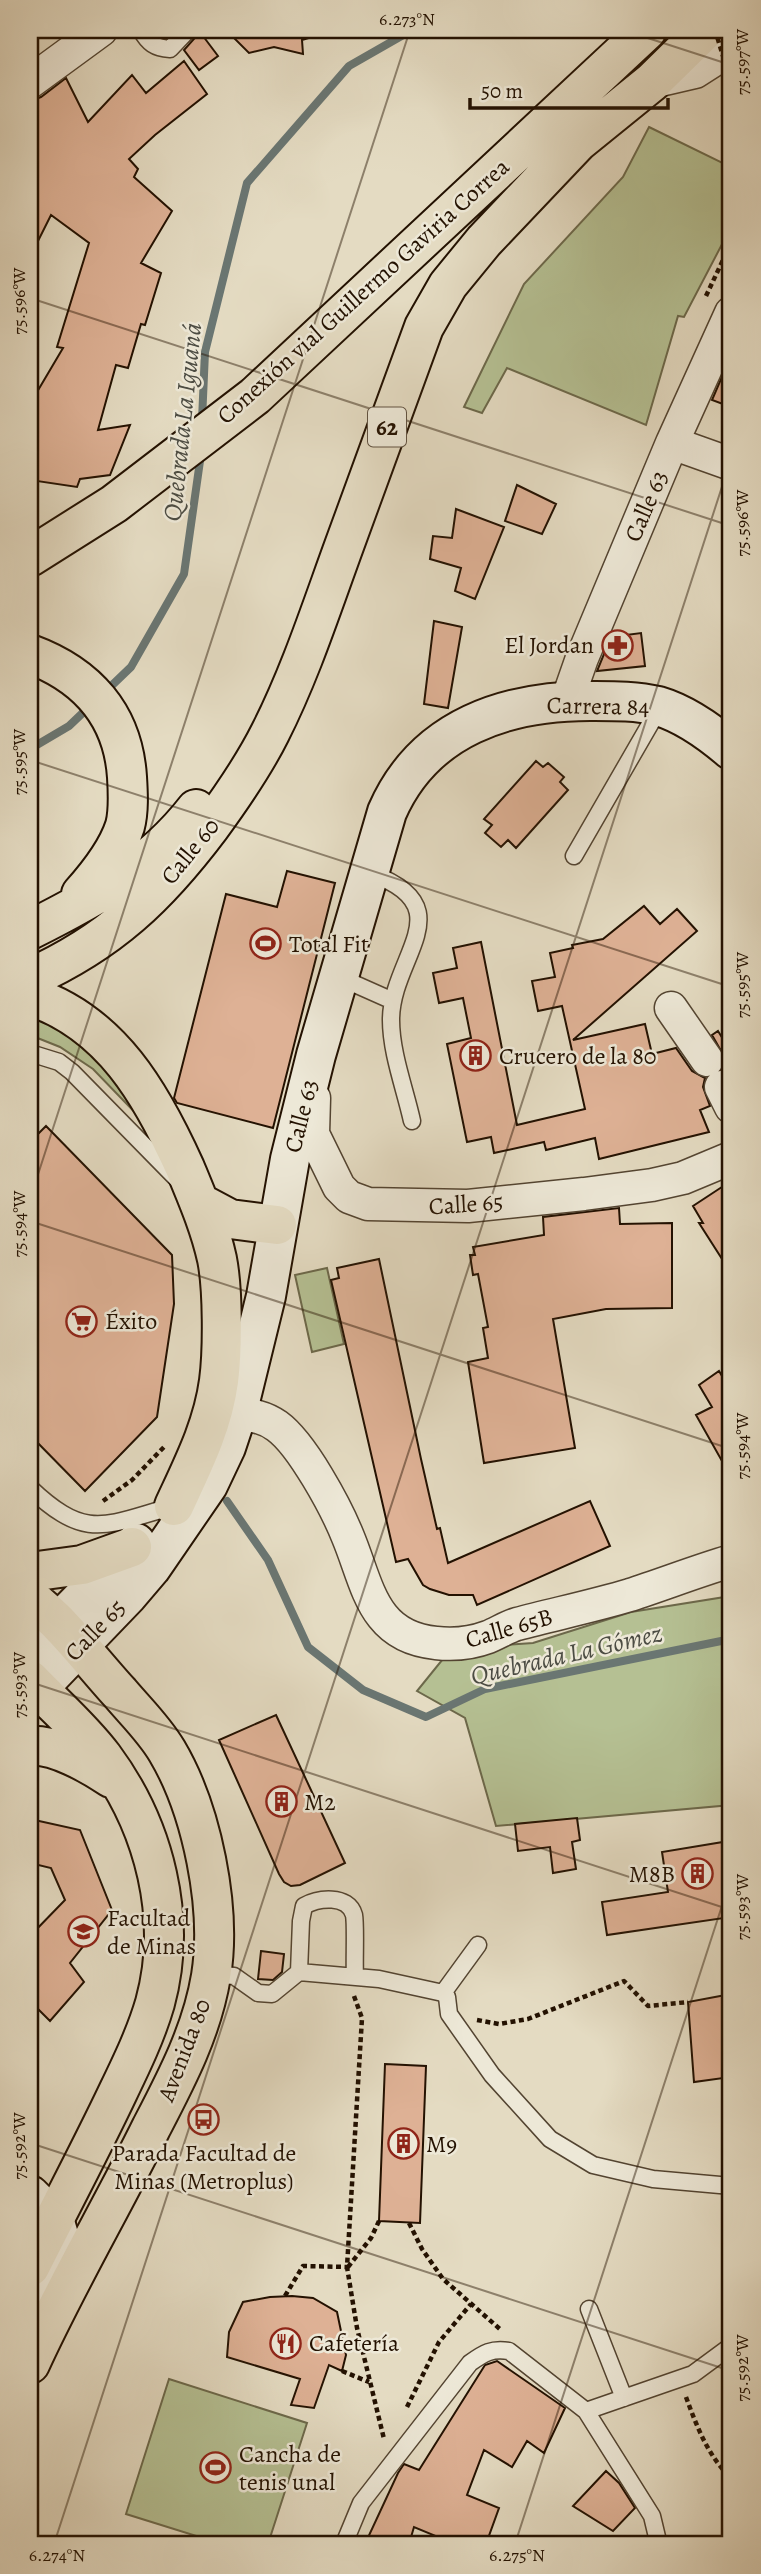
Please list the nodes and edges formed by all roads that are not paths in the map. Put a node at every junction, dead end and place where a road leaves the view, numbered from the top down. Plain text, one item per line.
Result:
1 (101, 30) edge
2 (141, 30) edge
3 (188, 30) edge
4 (647, 30) edge
5 (705, 30) edge
6 (731, 49) edge
7 (30, 82) edge
8 (652, 82) junction
9 (731, 313) edge
10 (672, 443) junction
11 (731, 464) edge
12 (31, 556) edge
13 (30, 654) edge
14 (296, 675) junction
15 (567, 701) junction
16 (660, 707) junction
17 (731, 750) edge
18 (423, 757) joint
19 (574, 856) dead end
20 (369, 873) junction
21 (46, 922) edge
22 (339, 977) junction
23 (30, 978) edge
24 (30, 996) edge
25 (393, 1001) junction
26 (671, 1008) dead end
27 (30, 1053) edge
28 (316, 1055) junction
29 (720, 1085) edge
30 (412, 1121) dead end
31 (731, 1158) edge
32 (200, 1203) junction
33 (277, 1226) junction
34 (237, 1415) junction
35 (208, 1485) junction
36 (30, 1488) edge
37 (174, 1506) junction
38 (132, 1547) junction
39 (731, 1561) edge
40 (30, 1572) edge
41 (30, 1597) edge
42 (69, 1634) junction
43 (30, 1651) edge
44 (32, 1688) edge
45 (30, 1746) edge
46 (121, 1785) junction
47 (478, 1945) dead end
48 (299, 1972) junction
49 (211, 1974) junction
50 (350, 1977) junction
51 (443, 1993) junction
52 (731, 2186) edge
53 (42, 2206) edge
54 (30, 2267) edge
55 (589, 2309) dead end
56 (53, 2313) junction
57 (731, 2346) edge
58 (30, 2364) edge
59 (624, 2398) junction
60 (586, 2411) junction
61 (344, 2544) edge
62 (656, 2544) edge

1 - 7 street
2 - 3 lane
4 - 12 main road, Conexión vial Guillermo Gaviria Correa
5 - 8 main road, Conexión vial Guillermo Gaviria Correa / 62
6 - 8 street
8 - 14 main road, Conexión vial Guillermo Gaviria Correa / 62
9 - 10 street, Calle 63
10 - 11 street
10 - 15 street, Calle 63
13 - 21 main road
14 - 21 main road
14 - 23 main road, Calle 60 / 62
15 - 16 main road, Carrera 84
15 - 18 main road, Carrera 84
16 - 17 main road, Carrera 84
16 - 19 lane
18 - 20 main road, Calle 63
20 - 22 main road, Calle 63
20 - 25 lane
22 - 25 lane
22 - 28 main road, Calle 63
24 - 32 main road
25 - 30 lane
26 - 29 street
27 - 32 lane
28 - 31 street, Calle 65
28 - 33 main road, Calle 63
32 - 33 main road
32 - 37 main road
33 - 34 main road, Calle 63
34 - 35 main road, Calle 63
34 - 39 street, Calle 65B
35 - 37 main road, Calle 65
35 - 42 main road, Calle 65
36 - 37 lane
37 - 38 main road, Calle 65
38 - 40 main road
38 - 42 main road, Calle 65
41 - 42 main road, Avenida 80
42 - 43 main road, Calle 65
42 - 44 main road, Calle 65
42 - 49 main road, Avenida 80
44 - 46 main road, Avenida 80
45 - 46 main road
46 - 53 main road, Avenida 80
47 - 51 lane
48 - 49 lane
48 - 50 lane
48 - 50 lane
49 - 56 main road, Avenida 80
50 - 51 lane
51 - 52 lane
53 - 54 main road, Avenida 80
53 - 56 main road
55 - 59 lane
56 - 58 main road, Avenida 80
57 - 59 lane
59 - 60 lane
60 - 61 lane
60 - 62 lane

